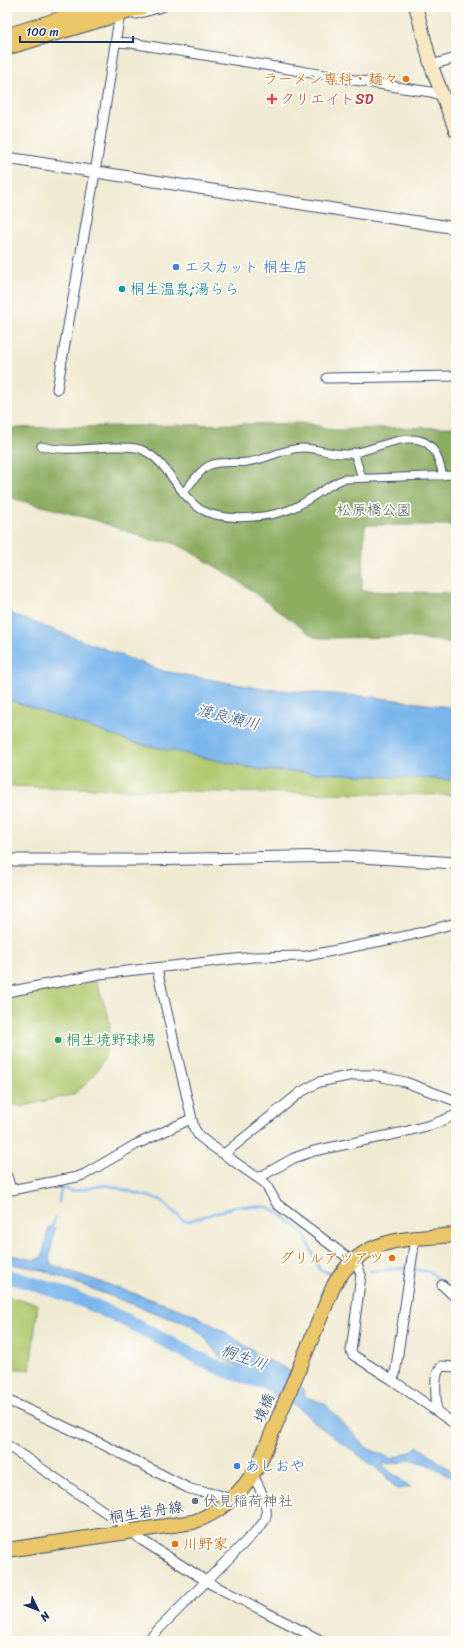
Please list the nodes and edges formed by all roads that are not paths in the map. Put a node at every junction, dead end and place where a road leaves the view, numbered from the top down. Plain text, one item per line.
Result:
1 (74, 7) edge
2 (99, 7) edge
3 (142, 7) edge
4 (162, 7) edge
5 (416, 7) edge
6 (119, 19) junction
7 (7, 28) edge
8 (7, 36) edge
9 (116, 42) junction
10 (7, 47) edge
11 (7, 55) edge
12 (456, 58) edge
13 (431, 65) junction
14 (443, 96) junction
15 (456, 131) edge
16 (7, 158) edge
17 (95, 173) junction
18 (456, 228) edge
19 (456, 376) edge
20 (328, 378) dead end
21 (57, 390) dead end
22 (41, 446) dead end
23 (354, 452) junction
24 (456, 475) edge
25 (444, 476) junction
26 (362, 478) junction
27 (183, 493) junction
28 (7, 860) edge
29 (456, 862) edge
30 (456, 923) edge
31 (157, 968) junction
32 (7, 992) edge
33 (456, 1101) edge
34 (456, 1115) edge
35 (191, 1119) junction
36 (224, 1154) junction
37 (7, 1176) edge
38 (258, 1178) junction
39 (456, 1235) edge
40 (416, 1238) junction
41 (352, 1261) junction
42 (442, 1285) dead end
43 (456, 1298) edge
44 (456, 1366) edge
45 (391, 1379) junction
46 (7, 1400) edge
47 (436, 1410) junction
48 (456, 1426) edge
49 (7, 1445) edge
50 (262, 1456) joint
51 (252, 1476) junction
52 (229, 1500) junction
53 (133, 1532) junction
54 (7, 1550) edge
55 (206, 1581) junction
56 (147, 1641) edge
57 (322, 1641) edge

1 - 7 highway
2 - 8 highway
3 - 10 highway
4 - 6 street
5 - 13 main road
6 - 9 street
6 - 11 street
9 - 14 street
9 - 17 street
12 - 13 street
13 - 14 main road
14 - 15 main road
16 - 17 street
17 - 18 street
17 - 21 street
19 - 20 street
22 - 27 street
23 - 25 street
23 - 26 street
23 - 27 street
24 - 25 street
25 - 26 street
26 - 27 street
28 - 29 street
30 - 31 street
31 - 32 street
31 - 35 street
33 - 36 street
34 - 38 street
35 - 36 street
35 - 37 street
36 - 38 street
38 - 41 street
39 - 40 main road
40 - 41 main road
40 - 45 street
41 - 45 street
41 - 50 main road, 境橋
42 - 43 street
44 - 47 street
45 - 47 street
46 - 52 street
47 - 48 street
49 - 53 street
50 - 51 main road, 桐生岩舟線
51 - 52 main road, 桐生岩舟線
51 - 55 street
52 - 53 main road, 桐生岩舟線
53 - 54 main road, 桐生岩舟線
53 - 55 street
55 - 56 street
55 - 57 street

